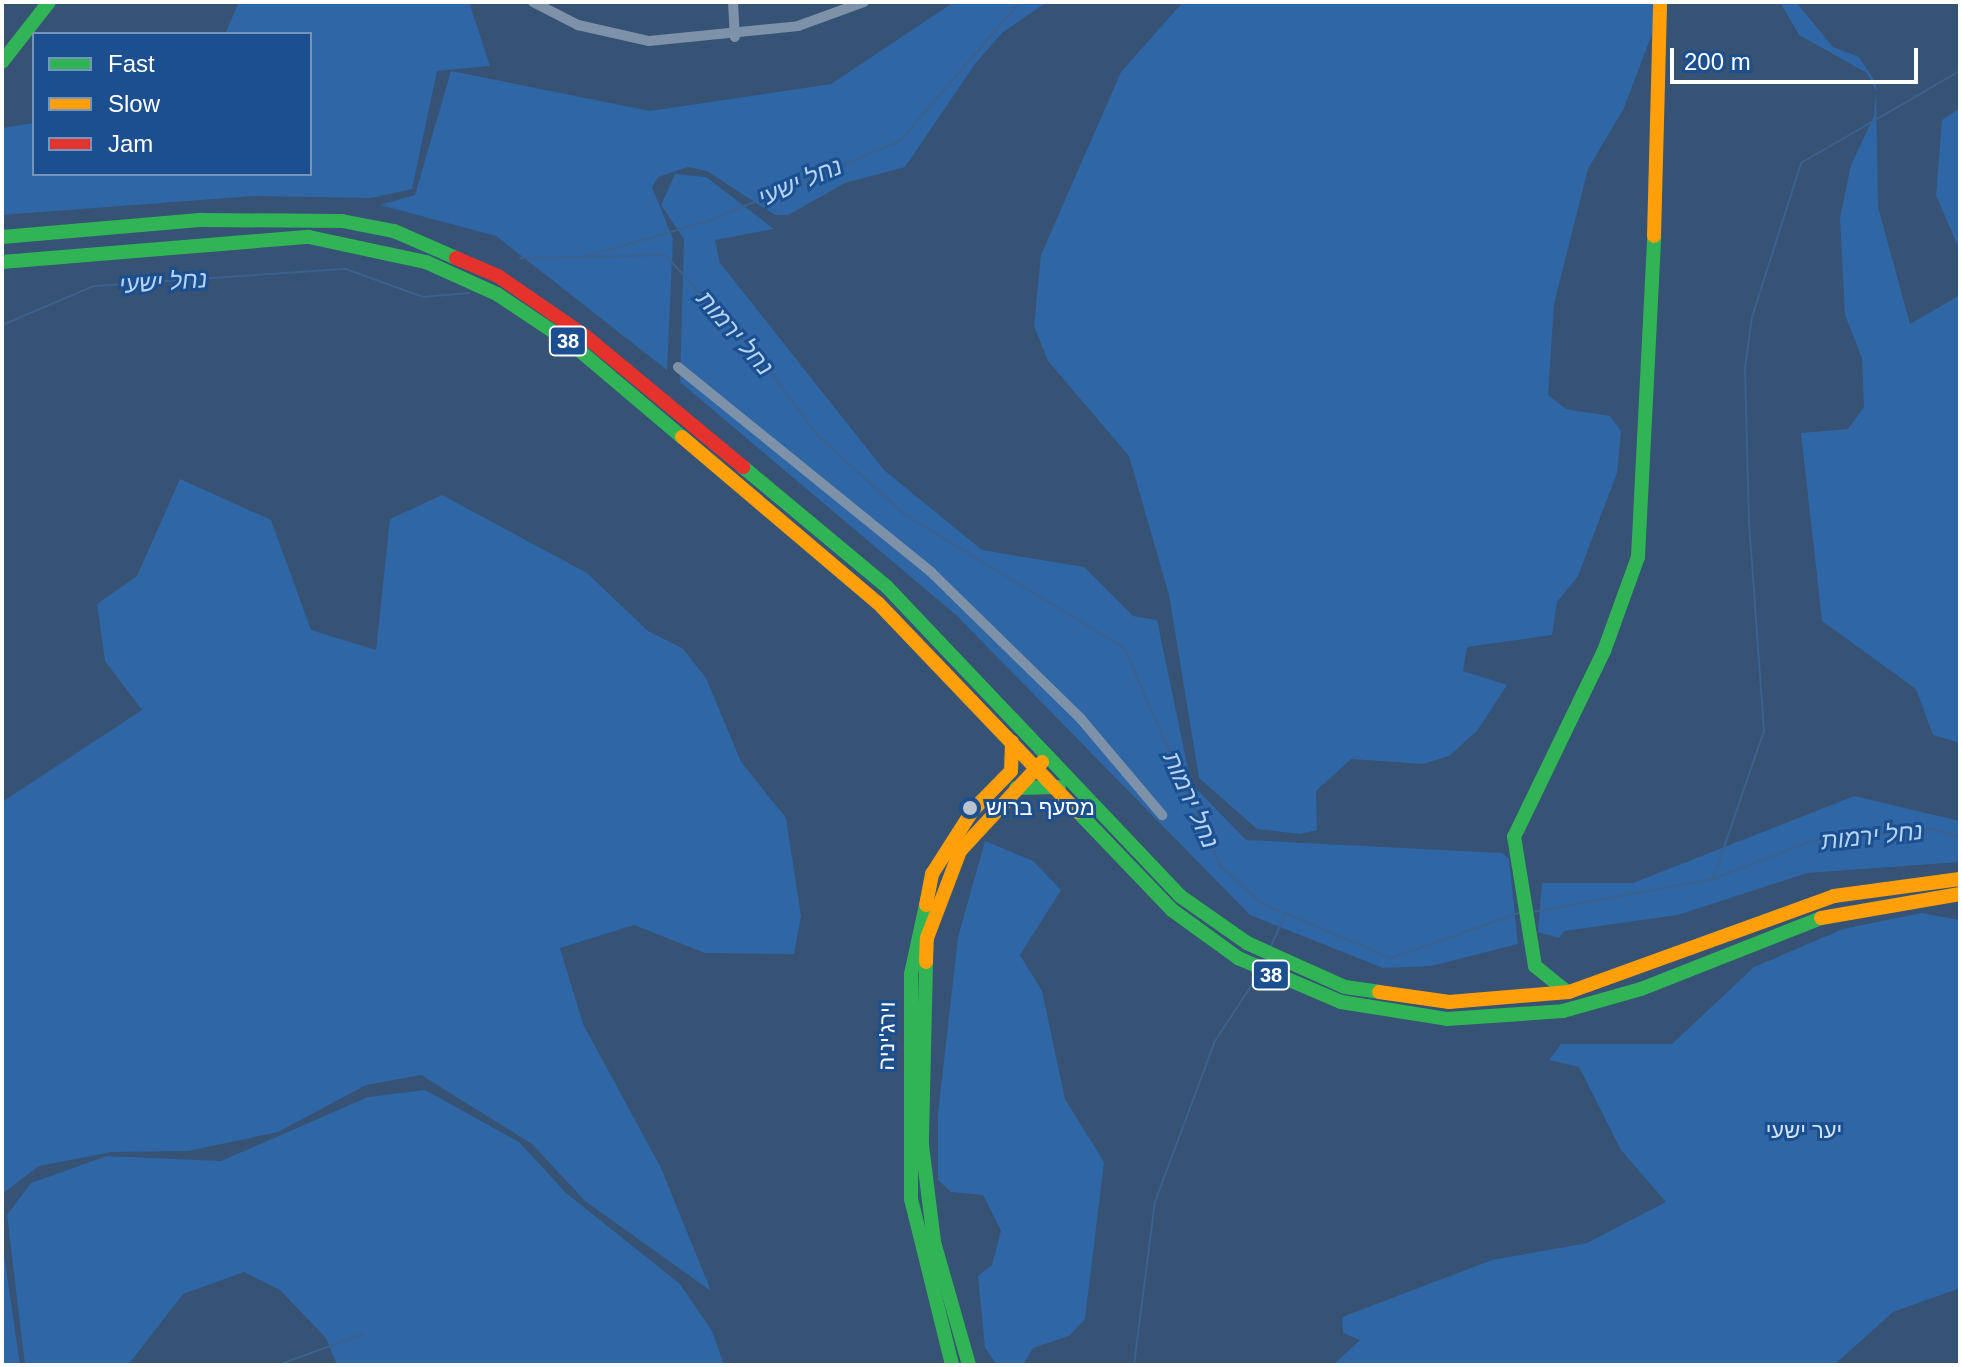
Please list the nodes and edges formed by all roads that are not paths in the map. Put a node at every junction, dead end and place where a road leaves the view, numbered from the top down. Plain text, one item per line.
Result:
1 (49, 2) edge
2 (533, 2) edge
3 (733, 2) edge
4 (864, 2) edge
5 (1660, 2) edge
6 (35, 32) edge
7 (735, 37) junction
8 (30, 42) edge
9 (2, 62) edge
10 (2, 237) edge
11 (2, 264) edge
12 (678, 367) dead end
13 (1009, 734) junction
14 (1045, 749) junction
15 (1040, 766) junction
16 (1059, 787) junction
17 (1016, 788) junction
18 (1162, 815) dead end
19 (1960, 879) edge
20 (1960, 894) edge
21 (1535, 966) junction
22 (1569, 992) junction
23 (1510, 1000) junction
24 (952, 1365) edge
25 (969, 1365) edge

1 - 6 main road
2 - 7 street
3 - 7 street
4 - 7 street
5 - 21 main road
8 - 9 main road
10 - 14 main road, 38
11 - 13 main road, 38
12 - 18 street
13 - 15 main road, 38
13 - 24 main road, וירג'יניה
14 - 15 main road
14 - 23 main road, 38
15 - 16 main road, 38
15 - 17 main road, וירג'יניה
16 - 17 main road
16 - 20 main road, 38
17 - 25 main road, וירג'יניה
19 - 22 main road, 38
21 - 22 main road
21 - 23 main road
22 - 23 main road, 38

